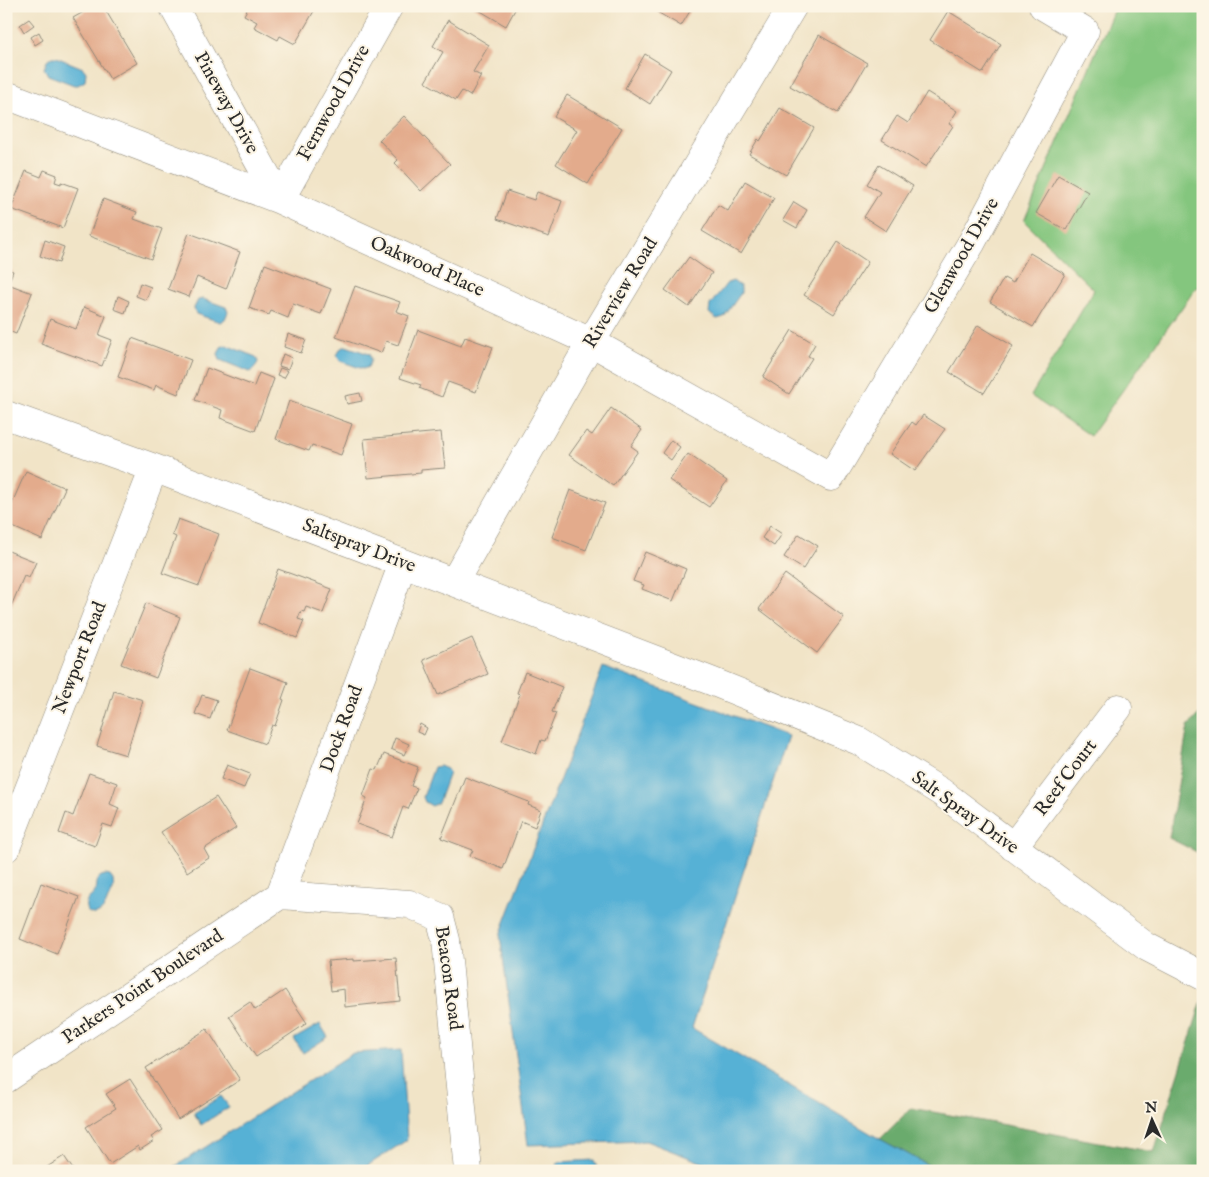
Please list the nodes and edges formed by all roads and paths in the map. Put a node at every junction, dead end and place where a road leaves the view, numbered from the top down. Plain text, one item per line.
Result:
1 (173, 6) edge
2 (388, 6) edge
3 (793, 6) edge
4 (1043, 6) edge
5 (6, 95) edge
6 (280, 200) junction
7 (591, 342) junction
8 (6, 415) edge
9 (154, 468) junction
10 (831, 478) joint
11 (403, 563) junction
12 (454, 582) junction
13 (711, 681) joint
14 (1118, 708) dead end
15 (1013, 847) junction
16 (6, 848) edge
17 (280, 896) junction
18 (1203, 976) edge
19 (6, 1079) edge
20 (468, 1171) edge

1 - 6 street, Pineway Drive
2 - 6 street, Fernwood Drive
3 - 7 street, Riverview Road
4 - 10 street, Glenwood Drive
5 - 6 street, Oakwood Place
6 - 7 street, Oakwood Place
7 - 10 street, Oakwood Place
7 - 12 street, Riverview Road
8 - 9 street, Saltspray Drive
9 - 11 street, Saltspray Drive
9 - 16 street, Newport Road
11 - 12 street, Saltspray Drive
11 - 17 street, Dock Road
12 - 13 street, Saltspray Drive
13 - 15 street, Salt Spray Drive
14 - 15 street, Reef Court
15 - 18 street, Salt Spray Drive
17 - 19 street, Parkers Point Boulevard
17 - 20 street, Beacon Road

